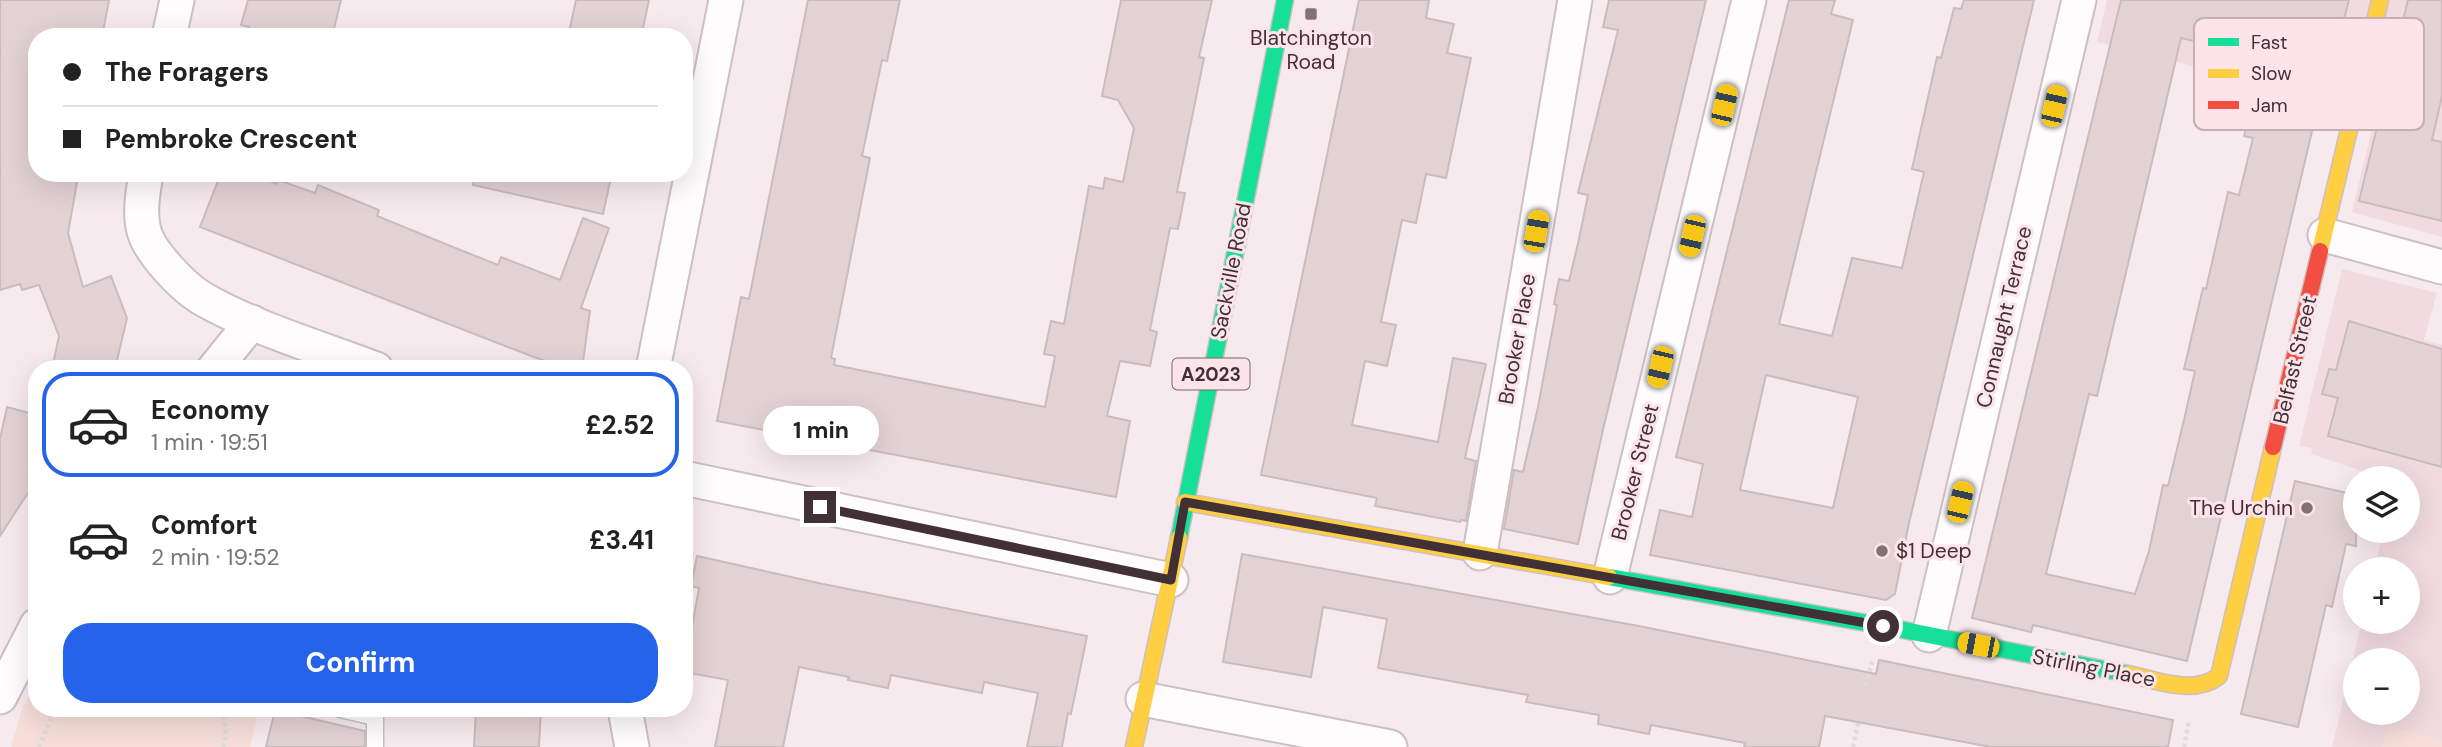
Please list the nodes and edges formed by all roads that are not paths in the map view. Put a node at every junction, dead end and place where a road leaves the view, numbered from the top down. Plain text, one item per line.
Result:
1 (177, 0) edge
2 (726, 0) edge
3 (1285, 0) edge
4 (1575, 0) edge
5 (1749, 0) edge
6 (2079, 0) edge
7 (2380, 0) edge
8 (2376, 18) edge
9 (172, 28) edge
10 (2350, 130) edge
11 (693, 167) edge
12 (145, 182) edge
13 (690, 182) edge
14 (2325, 235) junction
15 (2442, 267) edge
16 (252, 322) junction
17 (221, 360) edge
18 (352, 360) edge
19 (655, 360) edge
20 (693, 480) edge
21 (1185, 502) junction
22 (1480, 553) junction
23 (1610, 577) junction
24 (1171, 580) junction
25 (1929, 635) junction
26 (28, 643) edge
27 (2176, 684) joint
28 (0, 697) edge
29 (1143, 699) junction
30 (375, 717) edge
31 (626, 717) edge
32 (375, 747) edge
33 (632, 747) edge
34 (1133, 747) edge
35 (1390, 747) edge

1 - 9 street
2 - 11 street
3 - 21 street, Sackville Road / A2023
4 - 22 street, Brooker Place
5 - 23 street, Brooker Street
6 - 25 street, Connaught Terrace
7 - 8 street, Belfast Street
10 - 14 street, Belfast Street
12 - 16 street
13 - 19 street
14 - 15 street
14 - 27 street, Belfast Street
16 - 17 street
16 - 18 street
20 - 24 street
21 - 22 street, Stirling Place
21 - 24 street, Sackville Road / A2023
22 - 23 street, Stirling Place
23 - 25 street, Stirling Place
24 - 29 street, Sackville Road / A2023
25 - 27 street, Stirling Place
26 - 28 street
29 - 34 street, Sackville Road / A2023
29 - 35 street
30 - 32 lane
31 - 33 street

